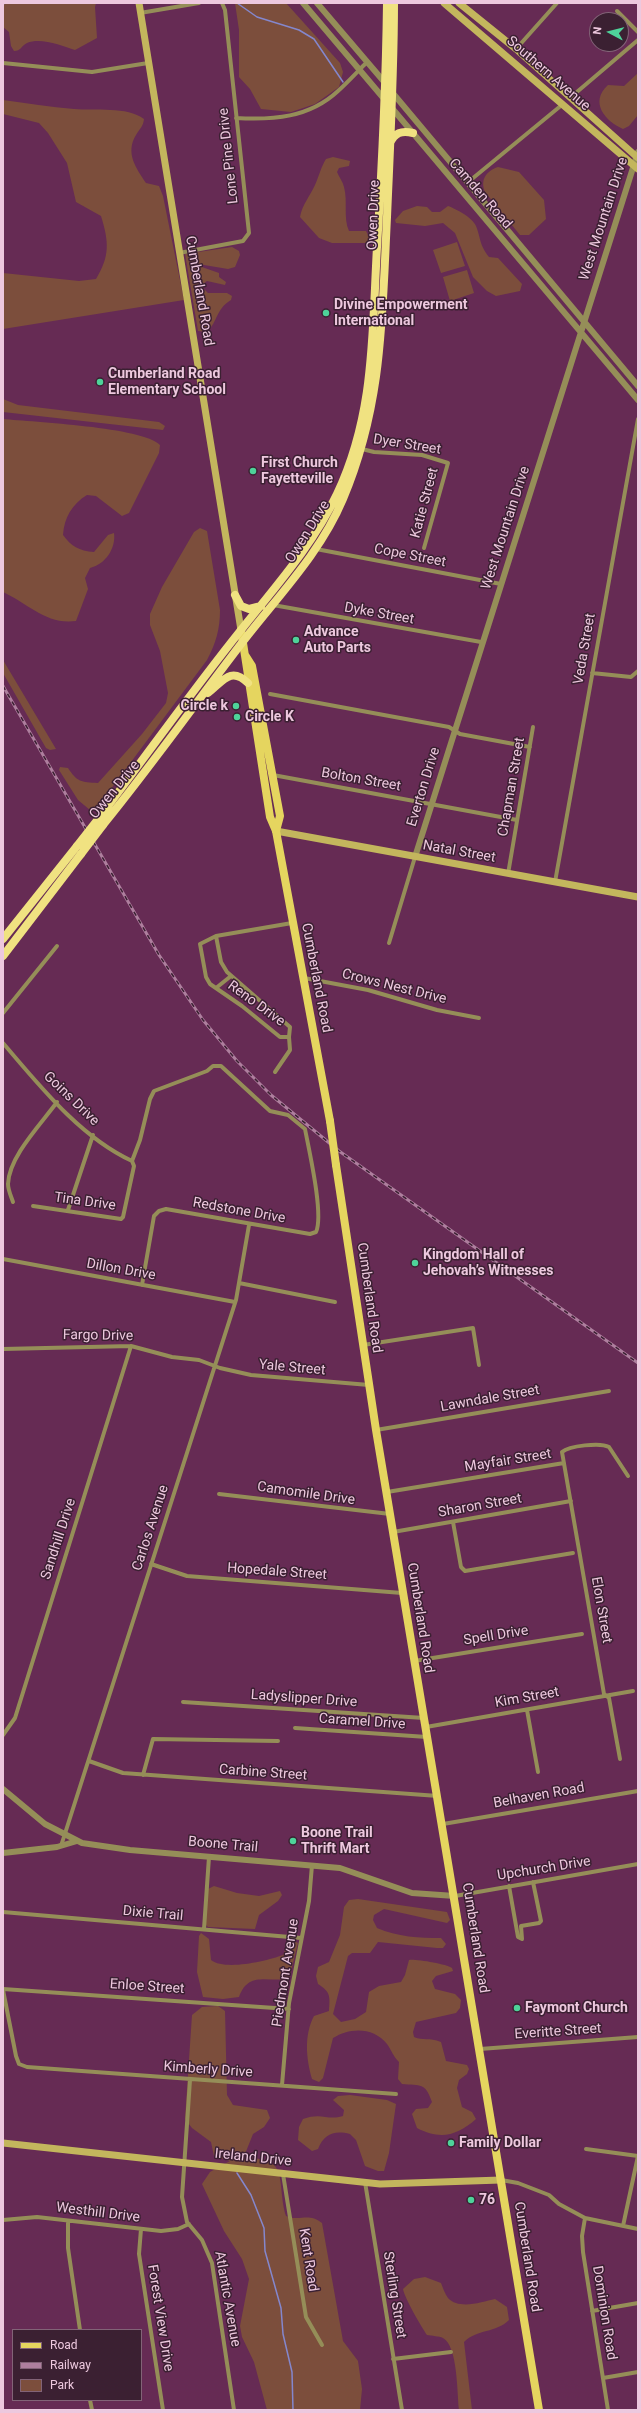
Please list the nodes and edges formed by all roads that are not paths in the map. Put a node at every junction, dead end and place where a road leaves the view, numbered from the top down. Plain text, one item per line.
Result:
1 (139, 3) edge
2 (199, 3) edge
3 (222, 3) edge
4 (303, 3) edge
5 (317, 3) edge
6 (387, 3) edge
7 (394, 3) edge
8 (444, 3) edge
9 (459, 3) edge
10 (557, 3) edge
11 (617, 11) dead end
12 (140, 13) junction
13 (638, 32) edge
14 (638, 40) edge
15 (516, 49) junction
16 (367, 62) junction
17 (3, 63) edge
18 (148, 64) junction
19 (359, 69) junction
20 (384, 82) junction
21 (391, 90) junction
22 (571, 97) junction
23 (383, 98) junction
24 (563, 104) junction
25 (390, 106) junction
26 (236, 118) junction
27 (413, 133) junction
28 (390, 144) junction
29 (637, 156) edge
30 (636, 167) edge
31 (467, 183) junction
32 (179, 253) junction
33 (375, 283) junction
34 (584, 323) junction
35 (581, 333) junction
36 (372, 342) junction
37 (381, 342) junction
38 (638, 386) edge
39 (375, 395) junction
40 (638, 400) edge
41 (638, 420) edge
42 (362, 449) junction
43 (448, 463) joint
44 (424, 548) dead end
45 (316, 549) junction
46 (501, 584) junction
47 (235, 595) junction
48 (261, 606) junction
49 (273, 606) junction
50 (241, 630) junction
51 (243, 642) junction
52 (481, 642) junction
53 (245, 655) junction
54 (638, 671) edge
55 (592, 673) junction
56 (248, 683) junction
57 (270, 694) dead end
58 (198, 701) junction
59 (533, 727) dead end
60 (454, 731) junction
61 (530, 747) junction
62 (272, 775) junction
63 (432, 804) junction
64 (517, 820) junction
65 (101, 821) junction
66 (276, 831) junction
67 (415, 857) junction
68 (508, 874) junction
69 (555, 882) junction
70 (638, 897) edge
71 (292, 923) junction
72 (216, 936) junction
73 (3, 939) edge
74 (389, 942) dead end
75 (57, 946) dead end
76 (3, 956) edge
77 (231, 976) junction
78 (303, 978) junction
79 (216, 988) junction
80 (3, 1013) edge
81 (479, 1018) dead end
82 (289, 1038) junction
83 (3, 1043) edge
84 (275, 1072) dead end
85 (57, 1102) junction
86 (93, 1135) junction
87 (132, 1160) junction
88 (13, 1202) dead end
89 (33, 1206) dead end
90 (68, 1210) junction
91 (249, 1225) junction
92 (3, 1259) edge
93 (239, 1283) junction
94 (142, 1285) junction
95 (235, 1302) junction
96 (335, 1302) dead end
97 (363, 1345) junction
98 (131, 1346) junction
99 (3, 1349) edge
100 (214, 1365) junction
101 (479, 1365) dead end
102 (369, 1385) junction
103 (609, 1391) dead end
104 (376, 1430) junction
105 (564, 1463) junction
106 (628, 1476) dead end
107 (386, 1492) junction
108 (219, 1494) dead end
109 (571, 1501) junction
110 (390, 1514) junction
111 (453, 1522) junction
112 (393, 1532) junction
113 (573, 1553) dead end
114 (151, 1564) junction
115 (402, 1592) junction
116 (582, 1634) dead end
117 (414, 1661) junction
118 (633, 1691) dead end
119 (606, 1696) junction
120 (182, 1702) dead end
121 (527, 1710) junction
122 (424, 1718) junction
123 (425, 1727) junction
124 (295, 1728) dead end
125 (3, 1735) edge
126 (428, 1737) junction
127 (278, 1741) dead end
128 (620, 1758) dead end
129 (88, 1760) junction
130 (538, 1772) dead end
131 (143, 1775) junction
132 (3, 1789) edge
133 (638, 1791) edge
134 (438, 1796) junction
135 (443, 1824) junction
136 (65, 1836) junction
137 (77, 1841) junction
138 (61, 1846) junction
139 (3, 1853) edge
140 (209, 1857) junction
141 (312, 1864) junction
142 (638, 1864) edge
143 (533, 1882) junction
144 (509, 1886) junction
145 (455, 1896) junction
146 (3, 1912) edge
147 (204, 1929) junction
148 (301, 1938) junction
149 (3, 1989) edge
150 (289, 2009) junction
151 (638, 2037) edge
152 (480, 2049) junction
153 (190, 2080) junction
154 (282, 2086) junction
155 (396, 2094) dead end
156 (3, 2143) edge
157 (586, 2149) dead end
158 (638, 2156) edge
159 (185, 2163) junction
160 (283, 2174) junction
161 (501, 2180) junction
162 (365, 2182) junction
163 (585, 2218) junction
164 (3, 2220) edge
165 (68, 2221) junction
166 (189, 2224) junction
167 (623, 2226) junction
168 (140, 2229) junction
169 (638, 2229) edge
170 (638, 2303) edge
171 (592, 2310) junction
172 (80, 2329) edge
173 (322, 2345) dead end
174 (451, 2352) dead end
175 (393, 2359) junction
176 (638, 2372) edge
177 (603, 2378) junction
178 (163, 2410) edge
179 (234, 2410) edge
180 (402, 2410) edge
181 (539, 2410) edge
182 (608, 2410) edge

1 - 12 main road, Cumberland Road
2 - 12 street
3 - 26 street, Lone Pine Drive
4 - 19 street, Camden Road
5 - 16 street, Camden Road
6 - 20 highway, Owen Drive
7 - 21 highway, Owen Drive
8 - 24 main road, Southern Avenue
9 - 15 main road, Southern Avenue
10 - 15 street
11 - 13 street
12 - 18 main road, Cumberland Road
14 - 22 street
15 - 22 main road, Southern Avenue
16 - 19 street
16 - 20 street, Camden Road
17 - 18 street
18 - 32 main road, Cumberland Road
19 - 23 street, Camden Road
19 - 26 street
20 - 21 street, Camden Road
20 - 23 highway, Owen Drive
21 - 25 highway, Owen Drive
21 - 31 street, Camden Road
22 - 29 main road, Southern Avenue
23 - 25 street, Camden Road
23 - 33 highway, Owen Drive
24 - 30 main road, Southern Avenue
24 - 31 street
25 - 27 street, Camden Road
25 - 28 highway, Owen Drive
26 - 32 street, Lone Pine Drive
27 - 28 highway
27 - 35 street, Camden Road
28 - 37 highway, Owen Drive
29 - 30 street, West Mountain Drive
30 - 34 street, West Mountain Drive
31 - 34 street, Camden Road
32 - 47 main road, Cumberland Road
33 - 36 highway, Owen Drive
33 - 37 highway
34 - 35 street, West Mountain Drive
34 - 38 street, Camden Road
35 - 40 street, Camden Road
35 - 46 street, West Mountain Drive
36 - 39 highway
36 - 48 highway, Owen Drive
37 - 39 highway, Owen Drive
39 - 42 highway, Owen Drive
41 - 55 street, Veda Street
42 - 43 street, Dyer Street
42 - 45 highway, Owen Drive
43 - 44 street, Katie Street
45 - 46 street, Cope Street
45 - 49 highway, Owen Drive
46 - 52 street, West Mountain Drive
47 - 48 highway
47 - 50 main road, Cumberland Road
48 - 50 highway, Owen Drive
49 - 51 highway, Owen Drive
49 - 52 street, Dyke Street
50 - 51 main road, Cumberland Road
50 - 65 highway, Owen Drive
51 - 53 main road, Cumberland Road
51 - 58 highway, Owen Drive
52 - 60 street, West Mountain Drive
53 - 56 main road, Cumberland Road
53 - 62 main road, Cumberland Road
54 - 55 street
55 - 69 street, Veda Street
56 - 58 highway
56 - 66 main road, Cumberland Road
57 - 60 street
58 - 65 highway, Owen Drive
59 - 61 street, Chapman Street
60 - 61 street
60 - 63 street, Everton Drive
61 - 64 street, Chapman Street
62 - 63 street, Bolton Street
62 - 66 main road, Cumberland Road
63 - 64 street, Bolton Street
63 - 67 street, Everton Drive
64 - 68 street, Chapman Street
65 - 73 highway, Owen Drive, bridge
65 - 76 highway, Owen Drive, bridge
66 - 67 main road, Natal Street
66 - 71 main road, Cumberland Road
67 - 68 main road, Natal Street
67 - 74 street, Everton Drive
68 - 69 main road, Natal Street
69 - 70 main road, Natal Street
71 - 72 street, Reno Drive
71 - 78 main road, Cumberland Road
72 - 77 street, Reno Drive
72 - 79 street, Reno Drive
75 - 80 street
77 - 79 street
77 - 82 street, Reno Drive
78 - 81 street, Crows Nest Drive
78 - 97 main road, Cumberland Road, bridge
79 - 82 street, Reno Drive
82 - 84 street
83 - 85 street, Goins Drive
85 - 86 street, Goins Drive
85 - 88 street
86 - 87 street, Goins Drive
86 - 90 street
87 - 90 street, Tina Drive
87 - 91 street, Redstone Drive
89 - 90 street, Tina Drive
91 - 93 street, Carlos Avenue
91 - 94 street, Redstone Drive
92 - 94 street, Dillon Drive
93 - 95 street, Carlos Avenue
93 - 96 street
94 - 95 street, Dillon Drive
95 - 100 street, Carlos Avenue
97 - 101 street
97 - 102 main road, Cumberland Road
98 - 99 street, Fargo Drive
98 - 100 street, Fargo Drive
98 - 125 street, Sandhill Drive
100 - 102 street, Yale Street
100 - 114 street, Carlos Avenue
102 - 104 main road, Cumberland Road
103 - 104 street, Lawndale Street
104 - 107 main road, Cumberland Road
105 - 106 street, Mayfair Street
105 - 107 street, Mayfair Street
105 - 109 street, Elon Street
107 - 110 main road, Cumberland Road
108 - 110 street, Camomile Drive
109 - 111 street, Sharon Street
109 - 119 street, Elon Street
110 - 112 main road, Cumberland Road
111 - 112 street, Sharon Street
111 - 113 street
112 - 115 main road, Cumberland Road
114 - 115 street, Hopedale Street
114 - 129 street, Carlos Avenue
115 - 117 main road, Cumberland Road
116 - 117 street, Spell Drive
117 - 122 main road, Cumberland Road
118 - 119 street, Kim Street
119 - 121 street, Kim Street
119 - 128 street, Elon Street
120 - 122 street, Ladyslipper Drive
121 - 123 street, Kim Street
121 - 130 street
122 - 123 main road, Cumberland Road
123 - 126 main road, Cumberland Road
124 - 126 street, Caramel Drive
126 - 134 main road, Cumberland Road
127 - 131 street
129 - 131 street, Carbine Street
129 - 136 street, Carlos Avenue
131 - 134 street, Carbine Street
132 - 136 street, Boone Trail
133 - 135 street, Belhaven Road
134 - 135 main road, Cumberland Road
135 - 145 main road, Cumberland Road
136 - 137 street, Boone Trail
136 - 138 street, Carlos Avenue
137 - 138 street
137 - 140 street, Boone Trail
138 - 139 street
140 - 141 street, Boone Trail
140 - 147 street
141 - 145 street, Boone Trail
141 - 148 street, Piedmont Avenue
142 - 143 street, Upchurch Drive
143 - 144 street, Upchurch Drive
143 - 144 street
144 - 145 street, Upchurch Drive
145 - 152 main road, Cumberland Road
146 - 147 street, Dixie Trail
147 - 148 street, Dixie Trail
148 - 150 street, Piedmont Avenue
149 - 150 street, Enloe Street
149 - 153 street, Kimberly Drive
150 - 154 street, Piedmont Avenue
151 - 152 street, Everitte Street
152 - 161 main road, Cumberland Road
153 - 154 street, Kimberly Drive
153 - 159 street, Atlantic Avenue
154 - 155 street, Kimberly Drive
156 - 159 main road, Ireland Drive
157 - 158 street
158 - 167 street
159 - 160 main road, Ireland Drive
159 - 166 street, Atlantic Avenue
160 - 162 main road, Ireland Drive
160 - 173 street, Kent Road
161 - 162 main road, Ireland Drive
161 - 163 street
161 - 181 main road, Cumberland Road
162 - 175 street, Sterling Street
163 - 167 street
163 - 171 street, Dominion Road
164 - 165 street, Westhill Drive
165 - 168 street, Westhill Drive
165 - 172 street
166 - 168 street, Westhill Drive
166 - 179 street, Atlantic Avenue
167 - 169 street
168 - 178 street, Forest View Drive
170 - 171 street
171 - 177 street, Dominion Road
174 - 175 street
175 - 180 street, Sterling Street
176 - 177 street
177 - 182 street, Dominion Road

